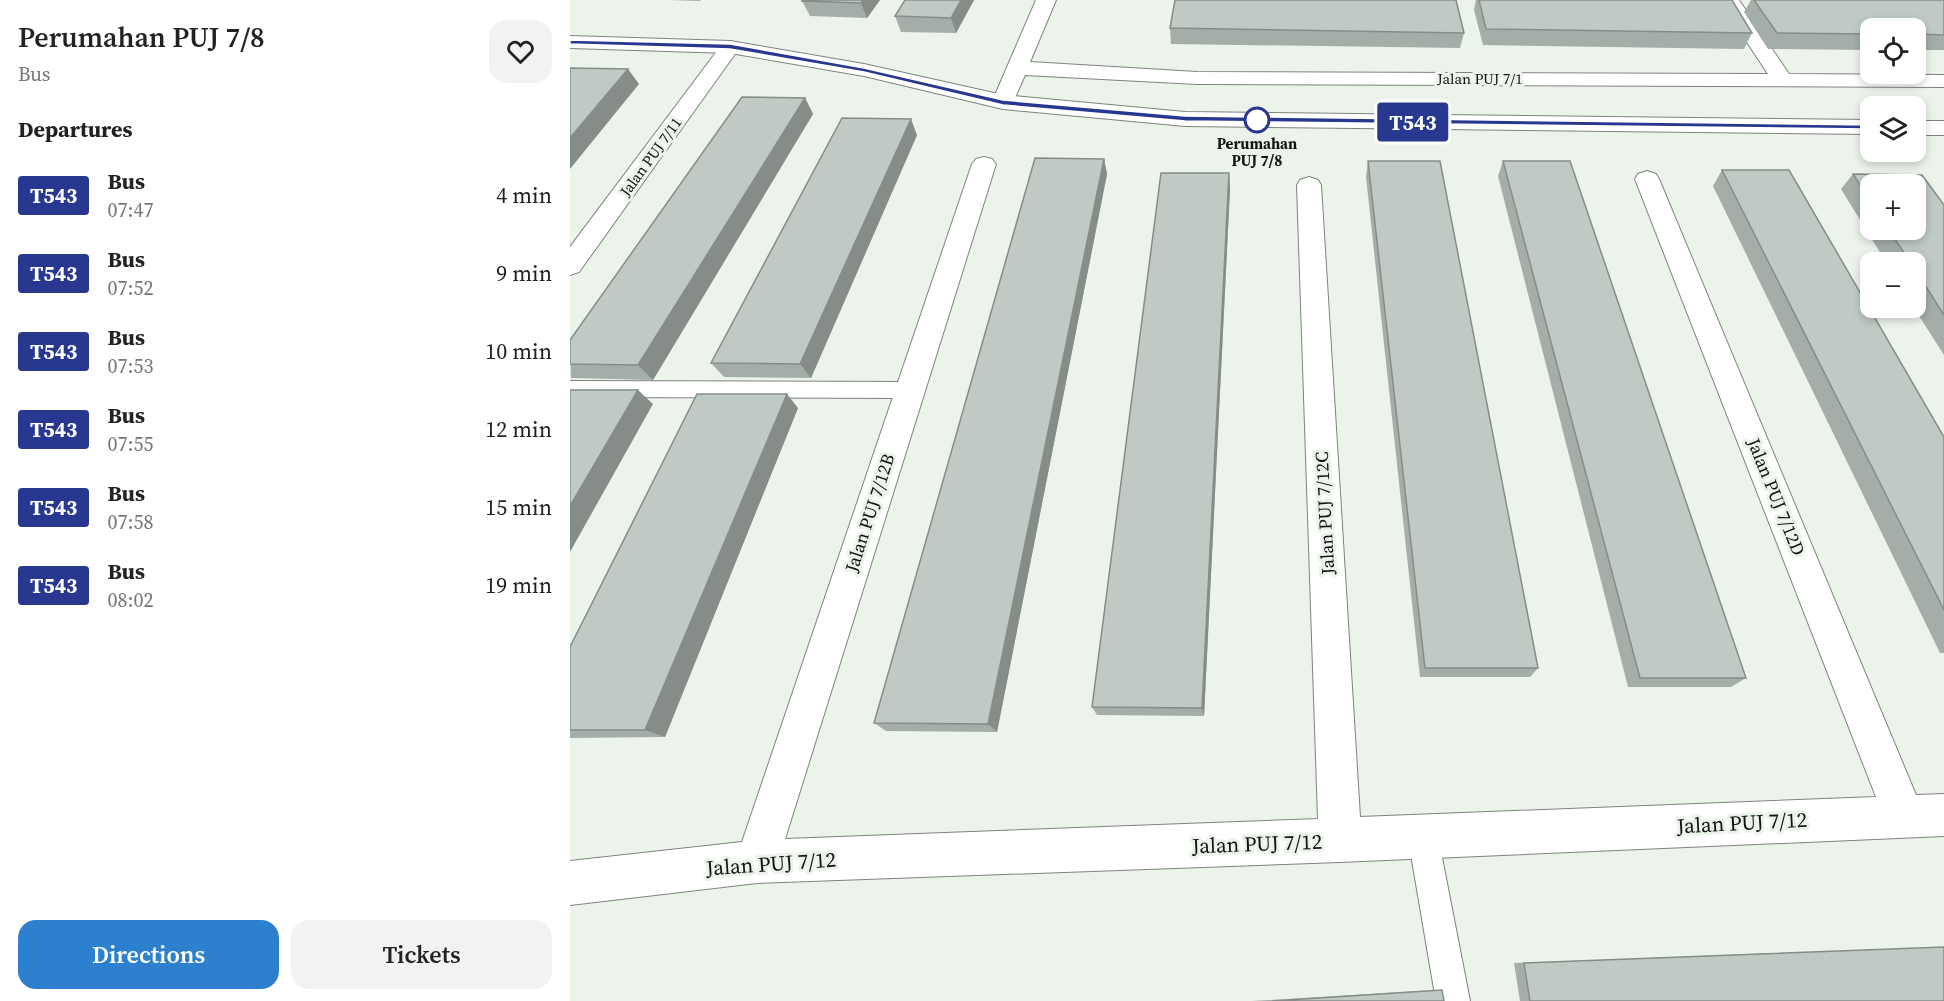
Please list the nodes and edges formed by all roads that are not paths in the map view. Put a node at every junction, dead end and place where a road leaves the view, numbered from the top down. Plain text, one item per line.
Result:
1 (1046, 0) edge
2 (1729, 0) edge
3 (570, 42) edge
4 (730, 46) junction
5 (1017, 68) junction
6 (1783, 81) junction
7 (1944, 81) edge
8 (1003, 102) junction
9 (1860, 127) edge
10 (1926, 128) edge
11 (1944, 128) edge
12 (984, 164) dead end
13 (1647, 179) dead end
14 (1309, 185) dead end
15 (570, 266) edge
16 (570, 389) edge
17 (910, 390) junction
18 (1924, 815) edge
19 (1423, 837) junction
20 (1340, 841) junction
21 (757, 862) junction
22 (570, 883) edge
23 (1453, 1001) edge

1 - 5 street
2 - 6 street
3 - 4 street
4 - 8 street
4 - 15 street, Jalan PUJ 7/11
5 - 6 street, Jalan PUJ 7/1
5 - 8 street
6 - 7 street, Jalan PUJ 7/1
8 - 9 street
10 - 11 street
12 - 17 street, Jalan PUJ 7/12B
13 - 18 street, Jalan PUJ 7/12D
14 - 20 street, Jalan PUJ 7/12C
16 - 17 lane
17 - 21 street, Jalan PUJ 7/12B
18 - 19 street, Jalan PUJ 7/12
19 - 20 street, Jalan PUJ 7/12
19 - 23 lane
20 - 21 street, Jalan PUJ 7/12
21 - 22 street, Jalan PUJ 7/12

